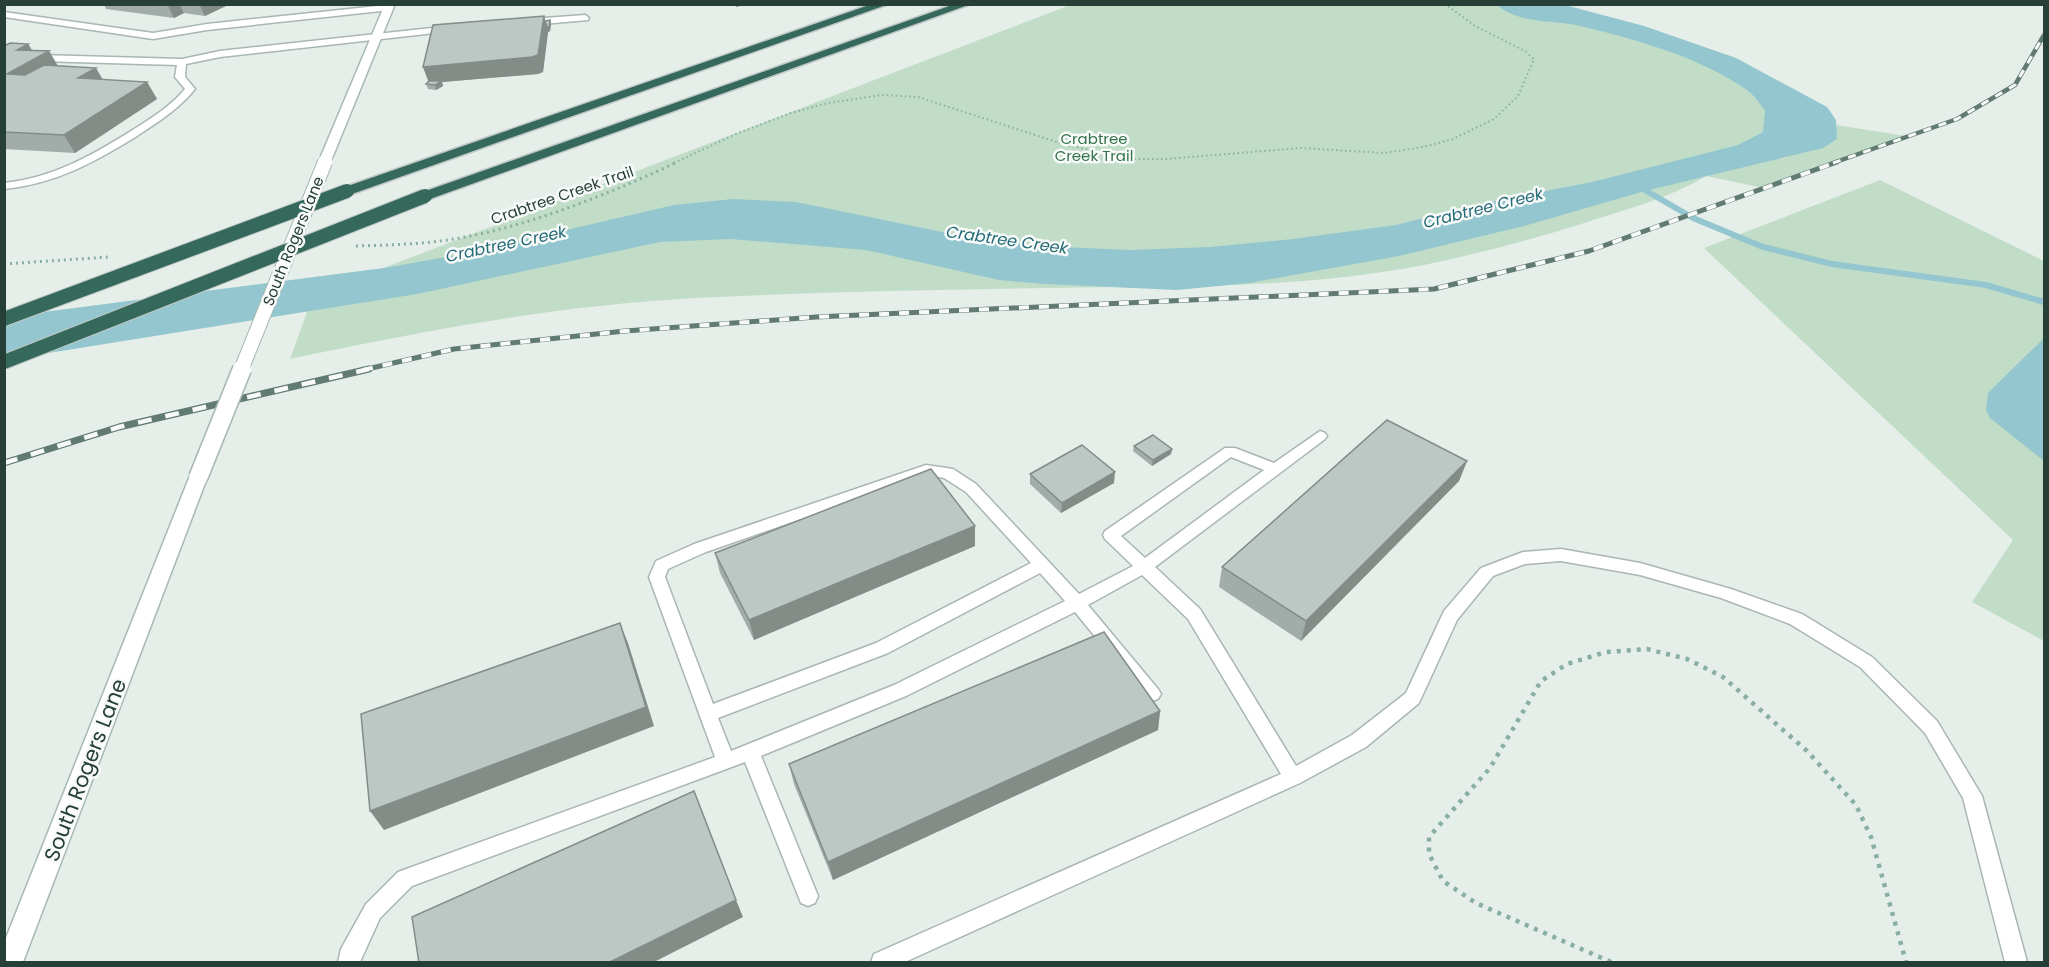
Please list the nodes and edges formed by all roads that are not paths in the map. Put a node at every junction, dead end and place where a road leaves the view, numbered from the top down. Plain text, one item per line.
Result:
1 (312, 4) edge
2 (884, 4) edge
3 (966, 4) edge
4 (388, 6) edge
5 (4, 14) edge
6 (305, 17) junction
7 (585, 18) dead end
8 (517, 23) edge
9 (460, 28) edge
10 (376, 36) junction
11 (4, 52) edge
12 (4, 57) edge
13 (122, 60) junction
14 (182, 62) junction
15 (4, 186) edge
16 (4, 319) edge
17 (4, 362) edge
18 (1320, 436) dead end
19 (1275, 469) junction
20 (1042, 565) junction
21 (1144, 567) junction
22 (1077, 603) junction
23 (1152, 694) dead end
24 (708, 714) junction
25 (750, 751) junction
26 (725, 760) junction
27 (1293, 777) junction
28 (808, 896) dead end
29 (10, 963) edge
30 (350, 963) edge
31 (882, 963) edge
32 (2016, 963) edge

1 - 6 lane
2 - 16 highway, bridge
3 - 17 highway, bridge
4 - 6 lane
4 - 10 street, South Rogers Lane
5 - 6 lane
7 - 8 lane
9 - 10 lane
10 - 14 lane
10 - 29 street, South Rogers Lane, bridge
11 - 13 lane
12 - 13 lane
13 - 14 lane
14 - 15 lane
18 - 19 lane
19 - 21 lane
19 - 21 lane
20 - 22 lane
20 - 24 lane
20 - 24 lane
21 - 22 lane
21 - 27 lane
22 - 23 lane
22 - 25 lane
24 - 26 lane
25 - 26 lane
25 - 28 lane
26 - 30 lane
27 - 31 lane
27 - 32 lane

